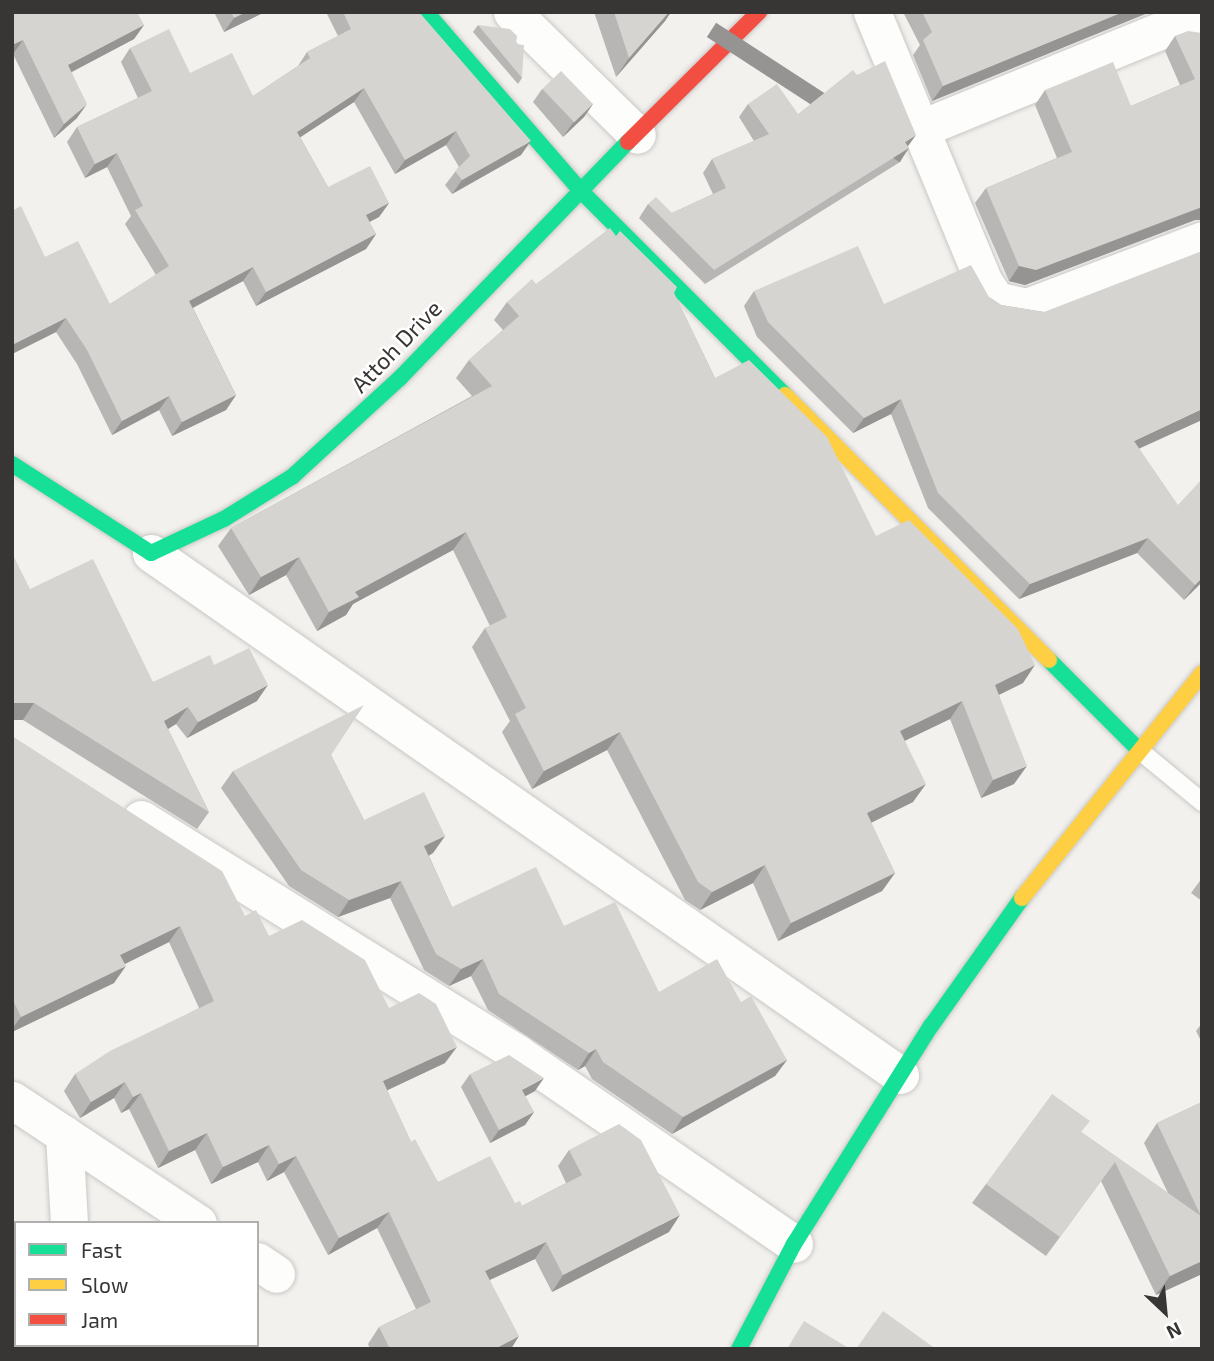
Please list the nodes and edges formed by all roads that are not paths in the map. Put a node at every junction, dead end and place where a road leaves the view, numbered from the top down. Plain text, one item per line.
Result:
1 (426, 12) edge
2 (512, 12) edge
3 (759, 12) edge
4 (872, 12) edge
5 (1202, 28) edge
6 (922, 128) junction
7 (637, 135) junction
8 (582, 192) junction
9 (1202, 240) edge
10 (12, 464) edge
11 (151, 553) junction
12 (1202, 673) edge
13 (1139, 750) junction
14 (1202, 802) edge
15 (116, 803) edge
16 (900, 1075) junction
17 (12, 1100) edge
18 (64, 1134) junction
19 (69, 1221) edge
20 (195, 1221) edge
21 (794, 1244) junction
22 (740, 1349) edge

1 - 8 main road
2 - 7 street
3 - 7 main road, Attoh Drive
4 - 6 street
5 - 6 street
6 - 9 street
7 - 8 main road, Attoh Drive
8 - 11 main road, Attoh Drive
8 - 13 main road
10 - 11 main road
11 - 16 street
12 - 13 main road
13 - 14 lane
13 - 16 main road
15 - 21 street
16 - 21 main road
17 - 18 street
18 - 19 street
18 - 20 street
21 - 22 main road

